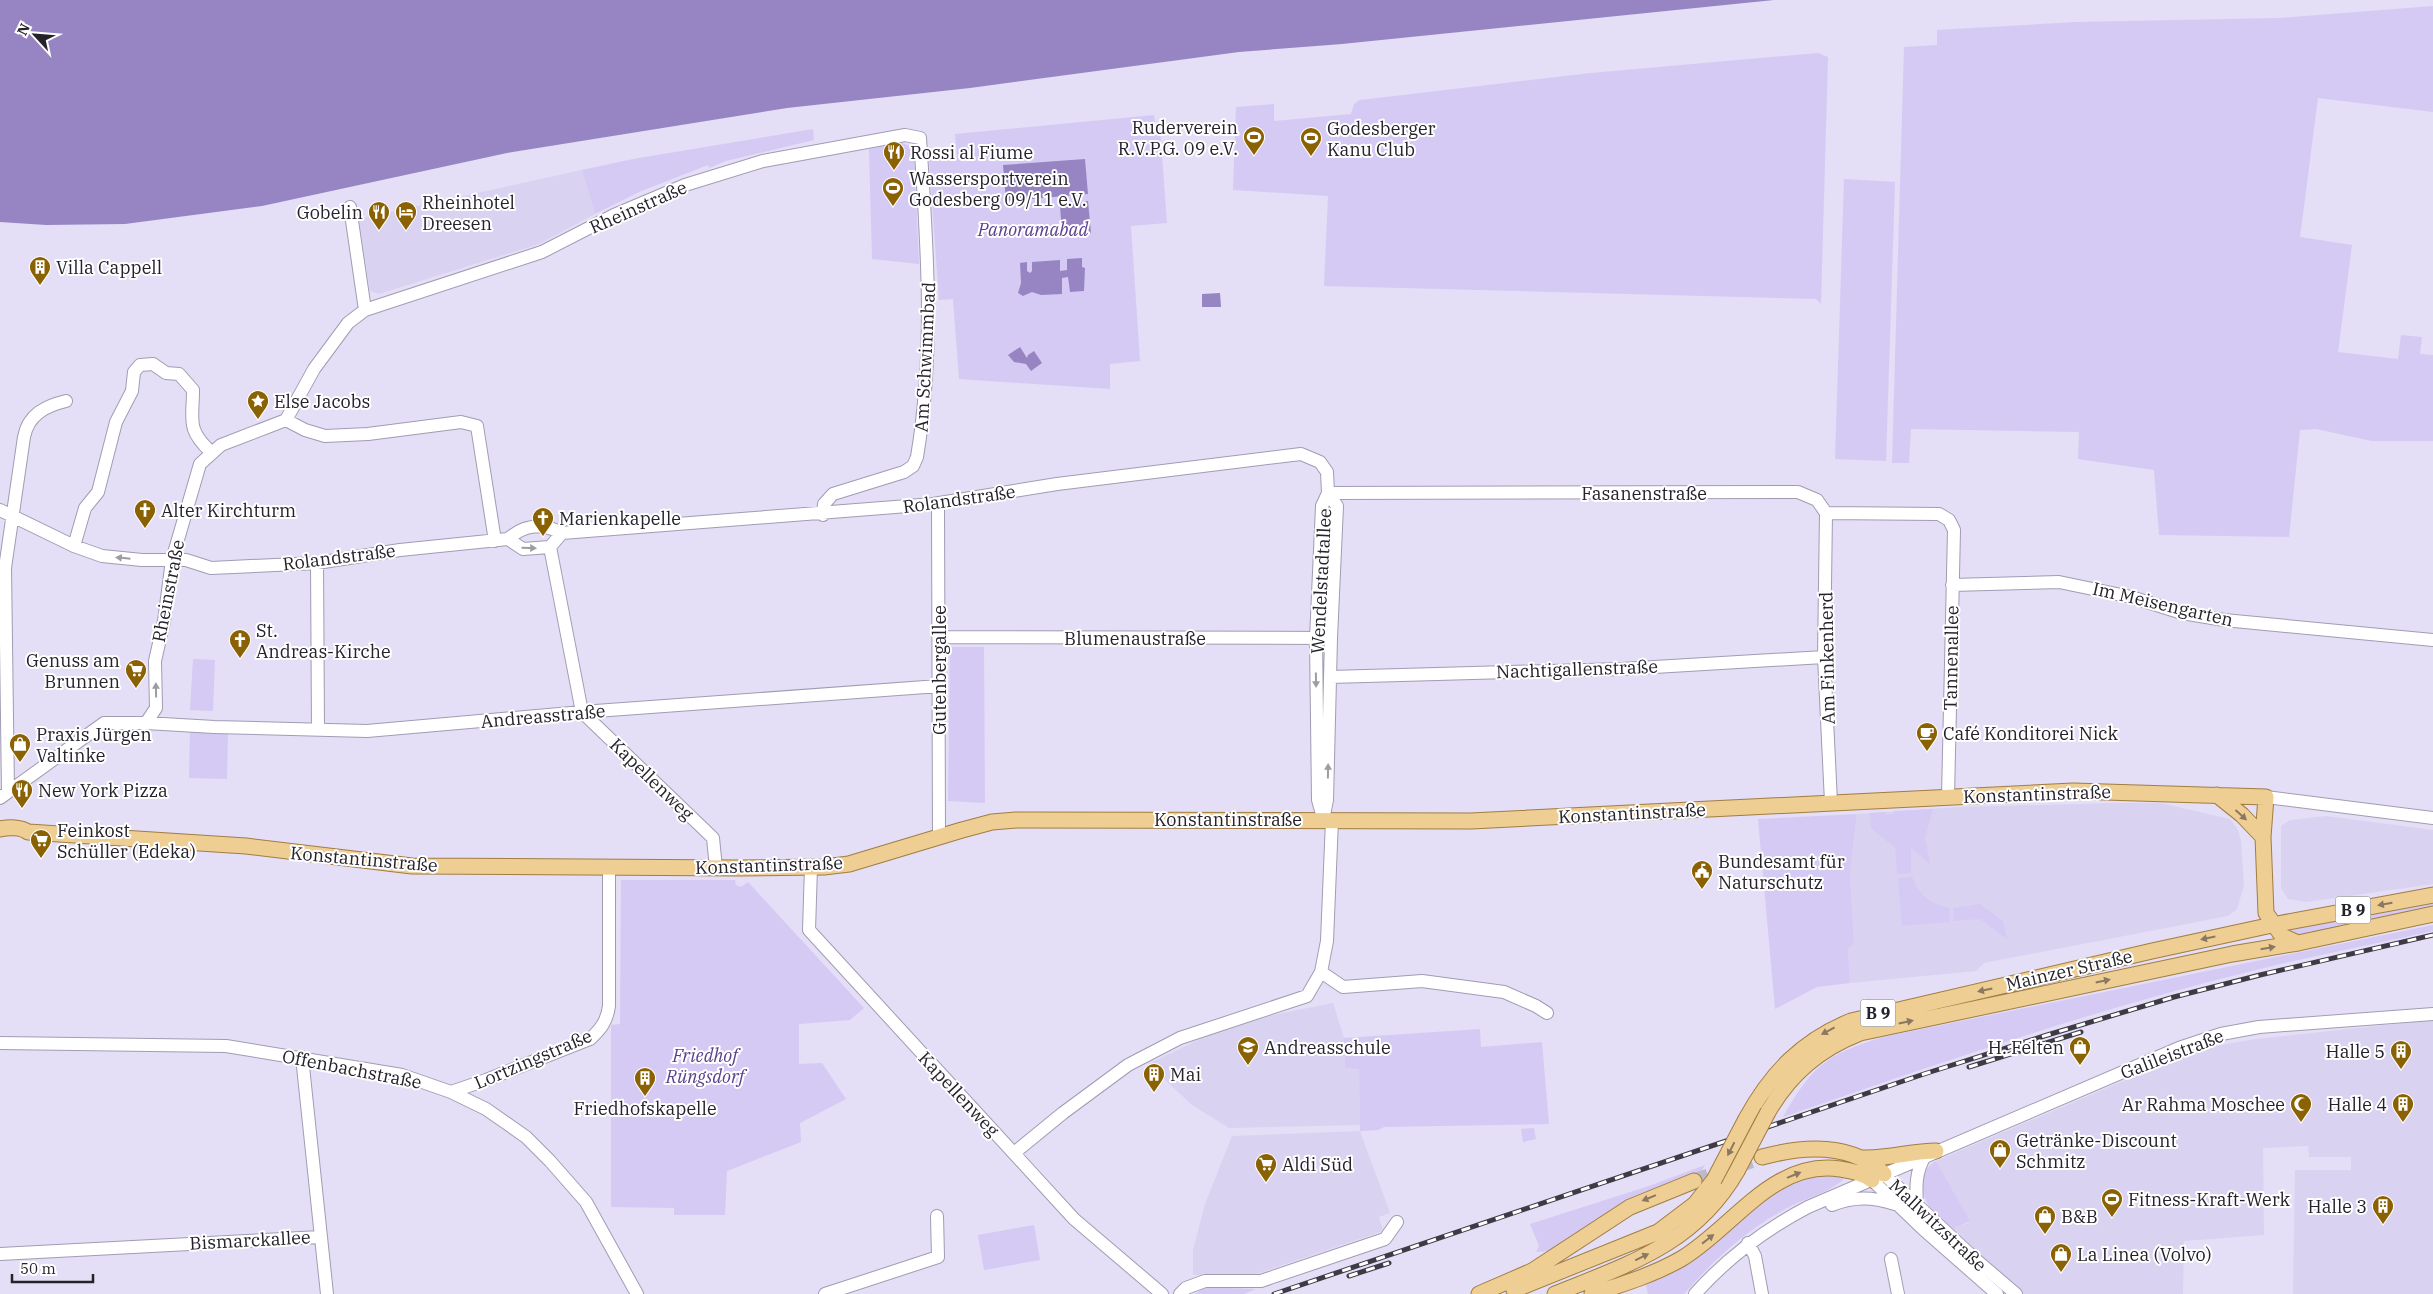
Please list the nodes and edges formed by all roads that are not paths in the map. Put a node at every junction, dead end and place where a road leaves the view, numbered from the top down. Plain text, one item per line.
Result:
1 (920, 138) joint
2 (350, 206) dead end
3 (365, 310) junction
4 (66, 401) dead end
5 (286, 420) junction
6 (211, 452) junction
7 (1328, 493) junction
8 (938, 504) junction
9 (0, 510) edge
10 (1826, 513) junction
11 (823, 514) junction
12 (13, 518) junction
13 (562, 533) junction
14 (508, 540) junction
15 (494, 541) junction
16 (74, 546) junction
17 (550, 547) junction
18 (172, 560) junction
19 (317, 563) junction
20 (1952, 585) junction
21 (939, 637) junction
22 (1331, 638) junction
23 (1316, 639) junction
24 (2433, 640) edge
25 (1824, 657) junction
26 (1330, 676) junction
27 (939, 686) junction
28 (582, 712) junction
29 (146, 723) junction
30 (318, 730) junction
31 (4, 795) edge
32 (2217, 795) junction
33 (1948, 797) junction
34 (2266, 797) junction
35 (1831, 802) junction
36 (2433, 818) edge
37 (1327, 820) junction
38 (0, 829) edge
39 (28, 832) junction
40 (940, 837) junction
41 (2263, 837) junction
42 (0, 838) edge
43 (609, 867) junction
44 (811, 867) junction
45 (716, 868) junction
46 (2433, 895) edge
47 (2433, 914) edge
48 (2269, 919) junction
49 (2256, 929) junction
50 (2298, 943) junction
51 (2238, 953) junction
52 (1322, 972) junction
53 (1547, 1013) dead end
54 (2433, 1014) edge
55 (0, 1043) edge
56 (302, 1057) junction
57 (451, 1092) junction
58 (1014, 1153) junction
59 (1931, 1154) junction
60 (1762, 1157) tunnel mouth
61 (1860, 1157) junction
62 (1878, 1177) junction
63 (1694, 1181) tunnel mouth
64 (1898, 1204) junction
65 (1917, 1208) junction
66 (937, 1216) dead end
67 (1397, 1222) dead end
68 (1776, 1224) junction
69 (320, 1237) junction
70 (1748, 1243) junction
71 (0, 1254) edge
72 (1891, 1259) dead end
73 (327, 1294) edge
74 (637, 1294) edge
75 (825, 1294) edge
76 (1162, 1294) edge
77 (1180, 1294) edge
78 (1479, 1294) edge
79 (1504, 1294) edge
80 (1555, 1294) edge
81 (1592, 1294) edge
82 (1695, 1294) edge
83 (1762, 1294) edge
84 (1898, 1294) edge
85 (1996, 1294) edge
86 (2016, 1294) edge

1 - 3 street, Rheinstraße
1 - 11 street, Am Schwimmbad
2 - 3 street
3 - 5 street, Rheinstraße
4 - 12 street
5 - 6 street, Rheinstraße
5 - 15 street
6 - 16 street
6 - 18 street, Rheinstraße
7 - 8 street, Rolandstraße
7 - 10 street, Fasanenstraße
7 - 22 street, Wendelstadtallee
7 - 23 street, Wendelstadtallee
8 - 11 street, Rolandstraße
8 - 21 street, Gutenbergallee
9 - 12 street, Rolandstraße
10 - 20 street, Tannenallee
10 - 25 street, Am Finkenherd
11 - 13 street, Rolandstraße
12 - 16 street, Rolandstraße
12 - 31 street
13 - 14 street, Rolandstraße
13 - 17 street
14 - 15 street, Rolandstraße
14 -> 17 street, Rolandstraße
15 - 19 street, Rolandstraße
18 -> 16 street, Rolandstraße
17 - 28 street
18 - 19 street, Rolandstraße
29 -> 18 street, Rheinstraße
19 - 30 street
20 - 24 street, Im Meisengarten
20 - 33 street, Tannenallee
21 - 23 street, Blumenaustraße
21 - 27 street, Gutenbergallee
22 - 23 street, Blumenaustraße
22 - 26 street, Wendelstadtallee
23 -> 37 street, Wendelstadtallee
25 - 26 street, Nachtigallenstraße
25 - 35 street, Am Finkenherd
37 -> 26 street, Wendelstadtallee
27 - 28 street, Andreasstraße
27 - 40 street, Gutenbergallee
28 - 30 street, Andreasstraße
28 - 45 street, Kapellenweg
29 - 30 street, Andreasstraße
29 - 31 street
32 - 33 main road, Konstantinstraße
32 - 34 main road, Konstantinstraße
32 -> 41 main road
33 - 35 main road, Konstantinstraße
34 - 36 street, Konstantinstraße
34 - 41 main road
35 - 37 main road, Konstantinstraße
37 - 40 main road, Konstantinstraße
37 - 52 street
38 - 39 main road
39 - 42 main road
39 - 43 main road, Konstantinstraße
40 - 44 main road, Konstantinstraße
41 - 48 main road
43 - 45 main road, Konstantinstraße
43 - 57 street, Lortzingstraße
44 - 45 main road, Konstantinstraße
44 - 58 street, Kapellenweg
46 -> 48 main road, B 9
47 - 50 main road, Mainzer Straße / B 9
48 - 49 main road
48 - 50 main road
49 - 51 main road
49 -> 79 main road, Mainzer Straße / B 9, bridge
51 -> 50 main road, Mainzer Straße / B 9
80 -> 51 main road, Mainzer Straße / B 9, bridge
52 - 53 street
52 - 58 street
54 - 59 street, Galileistraße
55 - 56 street, Offenbachstraße
56 - 57 street, Offenbachstraße
56 - 69 street
57 - 74 street, Offenbachstraße
58 - 76 street, Kapellenweg
59 - 61 main road
59 - 62 street, Galileistraße
59 - 65 street
60 - 61 main road
61 - 62 main road
62 - 64 street, Mallwitzstraße
62 - 65 street, Mallwitzstraße
62 - 68 street, Galileistraße
81 -> 62 main road
63 -> 78 main road
64 - 68 street, Galileistraße
64 - 85 street, Mallwitzstraße
65 - 86 street, Mallwitzstraße
66 - 75 street
67 - 77 street
68 - 70 street, Galileistraße
69 - 71 street, Bismarckallee
69 - 73 street
70 - 82 street, Galileistraße
70 - 83 street
72 - 84 street

